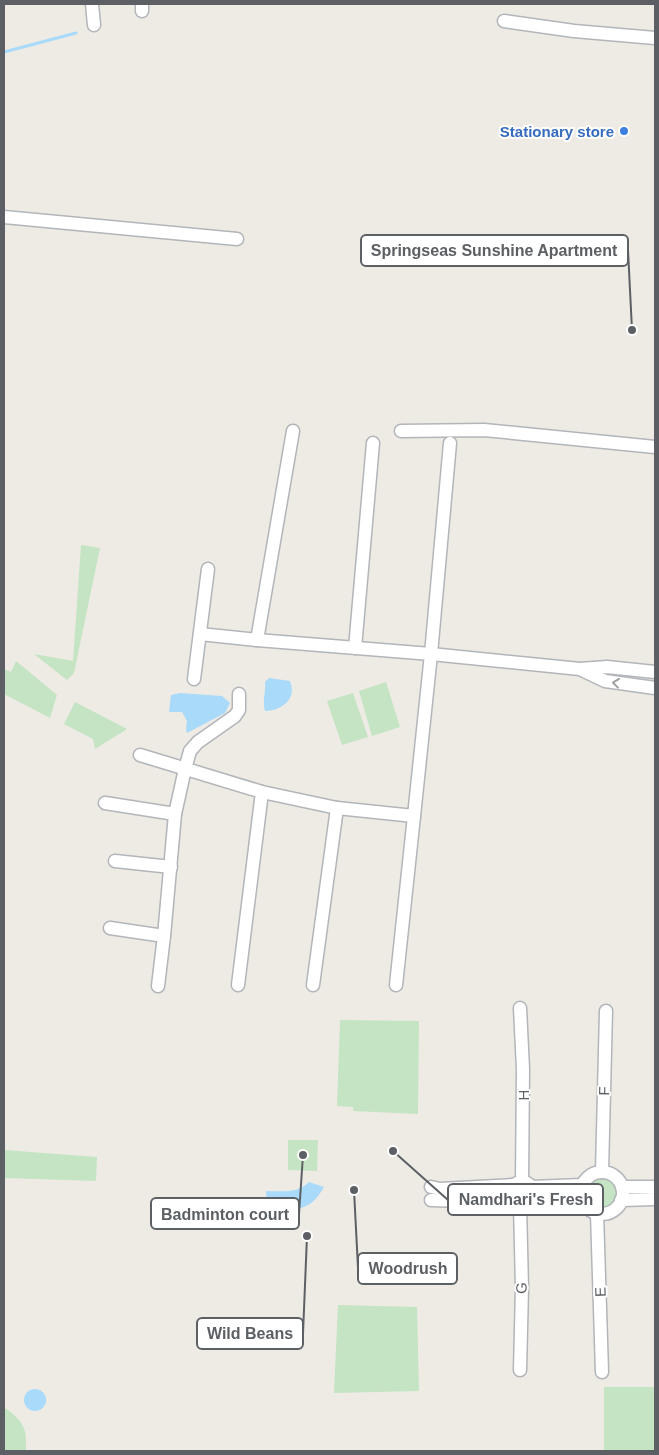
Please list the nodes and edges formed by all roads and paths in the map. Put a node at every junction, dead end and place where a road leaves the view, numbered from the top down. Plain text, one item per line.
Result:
1 (92, 4) edge
2 (504, 21) dead end
3 (94, 24) dead end
4 (655, 38) edge
5 (4, 217) edge
6 (237, 239) dead end
7 (293, 431) dead end
8 (401, 431) dead end
9 (373, 443) dead end
10 (450, 443) dead end
11 (655, 447) edge
12 (208, 569) dead end
13 (200, 634) junction
14 (256, 640) junction
15 (355, 648) junction
16 (431, 654) junction
17 (580, 669) junction
18 (655, 672) edge
19 (194, 679) dead end
20 (655, 688) edge
21 (239, 694) dead end
22 (140, 755) dead end
23 (184, 768) junction
24 (262, 792) junction
25 (105, 804) dead end
26 (337, 808) junction
27 (175, 814) junction
28 (414, 816) junction
29 (115, 861) dead end
30 (171, 867) junction
31 (110, 928) dead end
32 (164, 936) junction
33 (238, 984) dead end
34 (313, 985) dead end
35 (396, 985) dead end
36 (158, 986) dead end
37 (520, 1008) dead end
38 (606, 1010) dead end
39 (602, 1172) junction
40 (522, 1185) junction
41 (582, 1185) junction
42 (431, 1186) dead end
43 (622, 1187) junction
44 (655, 1187) edge
45 (655, 1199) edge
46 (431, 1200) dead end
47 (582, 1200) junction
48 (621, 1200) junction
49 (520, 1202) junction
50 (597, 1213) junction
51 (520, 1370) dead end
52 (602, 1372) dead end

1 - 3 street
2 - 4 street
5 - 6 street
7 - 14 street
8 - 11 street
9 - 15 street
10 - 16 street
12 - 13 street
13 - 14 street
13 - 19 street
14 - 15 street
15 - 16 street
16 - 17 street
16 - 28 street
17 - 18 street
20 -> 17 street
21 - 23 street
22 - 23 street
23 - 24 street
23 - 27 street
24 - 26 street
24 - 33 street
25 - 27 street
26 - 28 street
26 - 34 street
27 - 30 street
28 - 35 street
29 - 30 street
30 - 32 street
31 - 32 street
32 - 36 street
37 - 40 street, H
38 - 39 street, F
39 - 41 street
39 - 43 street
40 - 41 street
40 - 42 street
40 - 49 street
40 - 49 street
41 - 47 street
43 - 44 street
43 - 48 street
45 - 48 street
46 - 49 street
47 - 49 street
47 - 50 street
48 - 50 street
49 - 51 street, G
50 - 52 street, E

